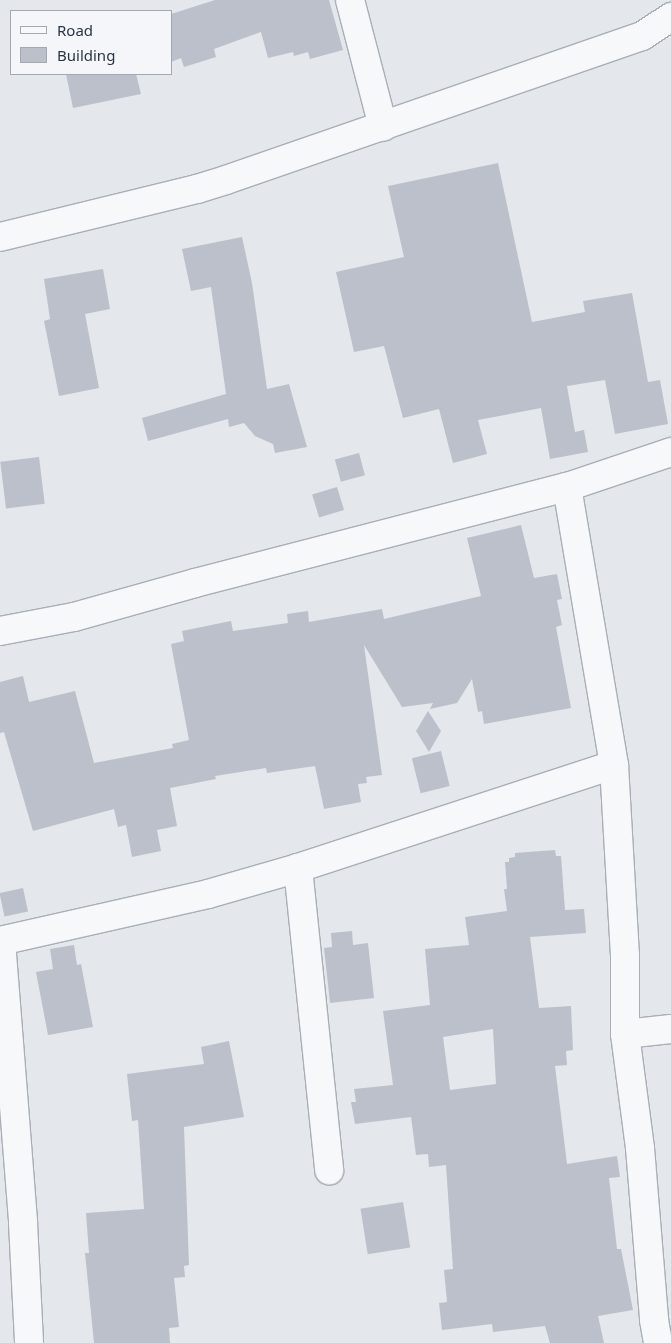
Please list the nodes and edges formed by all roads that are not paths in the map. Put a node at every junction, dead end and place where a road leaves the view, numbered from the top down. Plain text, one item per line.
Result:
1 (350, 0) edge
2 (671, 17) edge
3 (382, 127) junction
4 (0, 237) edge
5 (671, 452) edge
6 (567, 487) junction
7 (0, 632) edge
8 (614, 765) junction
9 (298, 868) junction
10 (0, 941) edge
11 (671, 1029) edge
12 (625, 1034) junction
13 (329, 1170) dead end
14 (29, 1343) edge
15 (658, 1343) edge

1 - 3 street
2 - 3 street
3 - 4 street
5 - 6 street
6 - 7 street
6 - 8 street
8 - 9 street
8 - 12 street
9 - 10 street
9 - 13 street
10 - 14 street
11 - 12 street
12 - 15 street

